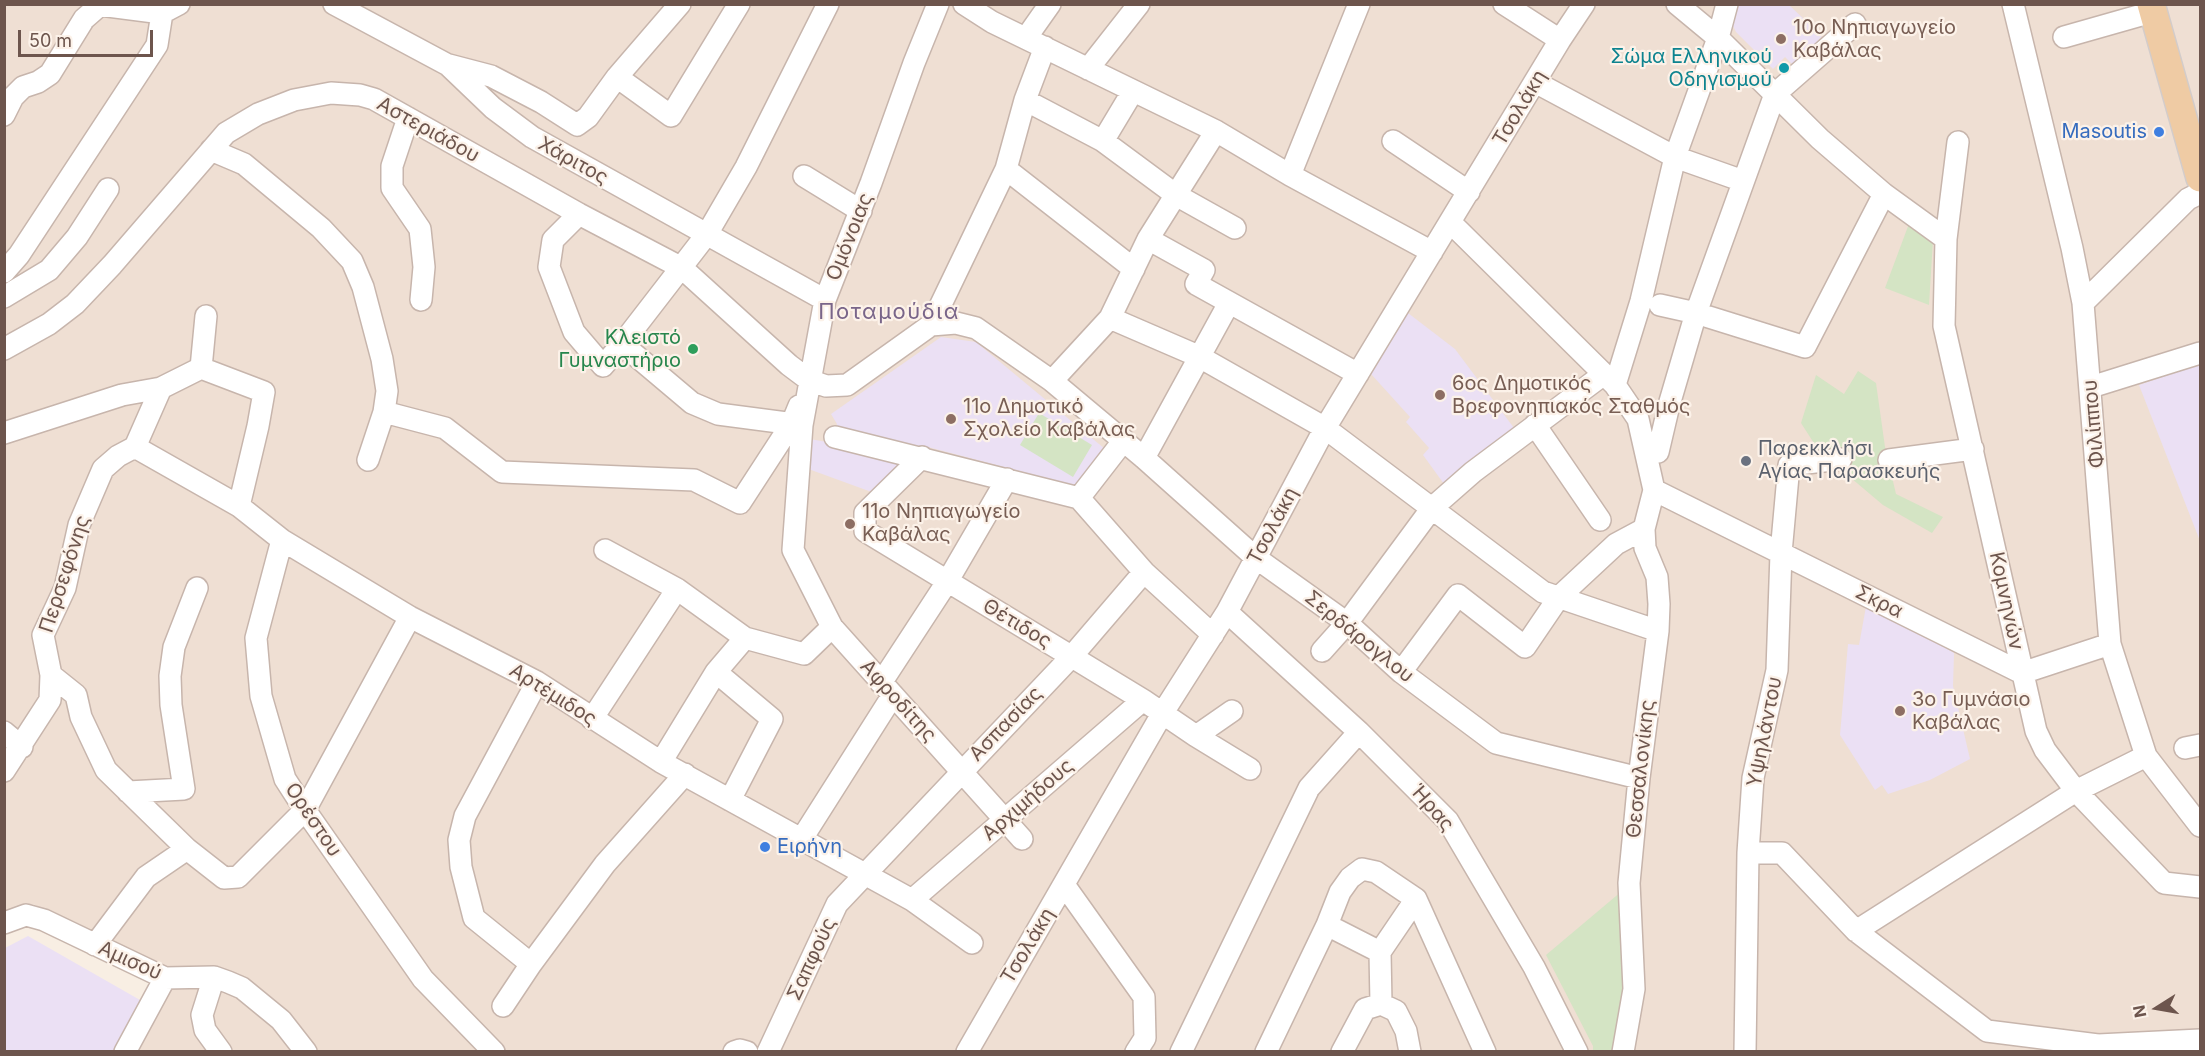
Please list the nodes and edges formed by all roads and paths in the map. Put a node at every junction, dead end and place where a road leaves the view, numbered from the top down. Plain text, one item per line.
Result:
1 (100, 4) edge
2 (334, 4) edge
3 (680, 4) edge
4 (739, 4) edge
5 (828, 4) edge
6 (938, 4) edge
7 (963, 4) edge
8 (1050, 4) edge
9 (1138, 4) edge
10 (1359, 4) edge
11 (1504, 4) edge
12 (1584, 4) edge
13 (1677, 4) edge
14 (1727, 4) edge
15 (2013, 4) edge
16 (2152, 8) edge
17 (171, 9) edge
18 (1854, 24) dead end
19 (2064, 37) dead end
20 (1718, 38) junction
21 (1560, 40) junction
22 (1035, 42) junction
23 (448, 65) junction
24 (1088, 69) junction
25 (617, 77) junction
26 (1535, 82) junction
27 (1133, 91) junction
28 (1775, 94) junction
29 (1025, 100) junction
30 (4, 115) edge
31 (408, 118) junction
32 (1216, 131) junction
33 (1103, 141) junction
34 (1393, 141) dead end
35 (1958, 142) dead end
36 (211, 150) junction
37 (1676, 157) junction
38 (1006, 169) junction
39 (1290, 175) junction
40 (804, 176) dead end
41 (2200, 178) edge
42 (1743, 181) junction
43 (108, 189) dead end
44 (1469, 192) junction
45 (2200, 193) edge
46 (1884, 194) junction
47 (1176, 195) junction
48 (861, 211) junction
49 (579, 214) junction
50 (1450, 222) junction
51 (1235, 228) dead end
52 (707, 234) junction
53 (1148, 239) junction
54 (1946, 239) junction
55 (1432, 252) junction
56 (682, 268) junction
57 (1134, 269) junction
58 (4, 272) edge
59 (4, 297) edge
60 (421, 300) dead end
61 (825, 300) junction
62 (1229, 303) junction
63 (2083, 303) junction
64 (1660, 305) dead end
65 (1696, 313) junction
66 (206, 316) dead end
67 (1110, 318) junction
68 (931, 325) junction
69 (622, 344) junction
70 (4, 349) edge
71 (2200, 353) edge
72 (1198, 356) junction
73 (201, 368) junction
74 (1358, 374) junction
75 (1610, 379) junction
76 (809, 380) junction
77 (1052, 381) junction
78 (2091, 387) junction
79 (161, 388) junction
80 (384, 412) junction
81 (797, 424) junction
82 (1536, 425) junction
83 (1325, 428) junction
84 (4, 433) edge
85 (835, 437) dead end
86 (1124, 440) junction
87 (135, 447) junction
88 (1973, 449) junction
89 (1658, 452) dead end
90 (922, 457) junction
91 (1144, 458) junction
92 (1841, 459) dead end
93 (368, 460) dead end
94 (1889, 460) dead end
95 (1007, 478) junction
96 (1654, 490) junction
97 (1079, 498) junction
98 (239, 506) junction
99 (1432, 508) junction
100 (1644, 529) junction
101 (282, 540) junction
102 (1616, 543) junction
103 (605, 550) dead end
104 (793, 550) joint
105 (1780, 553) junction
106 (1256, 558) junction
107 (1144, 572) junction
108 (947, 582) junction
109 (197, 588) dead end
110 (677, 589) junction
111 (1559, 597) junction
112 (1227, 612) junction
113 (410, 617) junction
114 (1347, 623) junction
115 (832, 627) junction
116 (1658, 631) junction
117 (1213, 635) junction
118 (745, 638) junction
119 (2110, 644) junction
120 (1322, 651) dead end
121 (1071, 656) junction
122 (716, 672) junction
123 (1401, 672) junction
124 (2022, 673) junction
125 (51, 675) junction
126 (537, 682) junction
127 (887, 689) junction
128 (1143, 700) junction
129 (1232, 711) dead end
130 (1162, 714) junction
131 (592, 719) junction
132 (4, 732) edge
133 (1359, 732) junction
134 (1196, 736) junction
135 (22, 747) junction
136 (2146, 756) junction
137 (661, 762) junction
138 (1250, 769) dead end
139 (4, 771) edge
140 (960, 772) junction
141 (685, 774) junction
142 (1639, 778) junction
143 (2076, 791) junction
144 (128, 792) junction
145 (730, 800) junction
146 (304, 810) junction
147 (1005, 820) junction
148 (2200, 826) edge
149 (1022, 839) dead end
150 (801, 840) junction
151 (187, 849) junction
152 (1748, 853) junction
153 (866, 873) junction
154 (1065, 886) junction
155 (2200, 887) edge
156 (1416, 899) junction
157 (912, 900) junction
158 (4, 922) edge
159 (1327, 925) junction
160 (1856, 931) junction
161 (972, 943) dead end
162 (95, 945) junction
163 (1380, 952) junction
164 (531, 963) junction
165 (214, 977) junction
166 (165, 978) junction
167 (1381, 1004) junction
168 (503, 1006) dead end
169 (2200, 1040) edge
170 (1989, 1041) edge
171 (125, 1052) edge
172 (222, 1052) edge
173 (306, 1052) edge
174 (494, 1052) edge
175 (735, 1052) edge
176 (747, 1052) edge
177 (768, 1052) edge
178 (967, 1052) edge
179 (1136, 1052) edge
180 (1180, 1052) edge
181 (1266, 1052) edge
182 (1342, 1052) edge
183 (1410, 1052) edge
184 (1485, 1052) edge
185 (1577, 1052) edge
186 (1623, 1052) edge
187 (1745, 1052) edge

1 - 17 street
1 - 30 street
2 - 23 street, Χάριτος
3 - 25 street
4 - 25 street
5 - 52 street
6 - 48 street, Ομόνοιας
7 - 22 street
8 - 22 street
9 - 24 street
10 - 39 street
11 - 21 street
12 - 21 street, Τσολάκη
13 - 20 street
14 - 20 street
15 - 63 street, Φιλίππου
16 - 19 street
16 - 41 main road
17 - 58 street
18 - 28 street
20 - 28 street
20 - 37 street
21 - 26 street, Τσολάκη
22 - 24 street
22 - 29 street
23 - 25 street
23 - 52 street, Χάριτος
24 - 27 street
26 - 37 street
26 - 44 street, Τσολάκη
27 - 32 street
27 - 33 street
28 - 42 street
28 - 46 street
29 - 33 street
29 - 38 street
31 - 36 street, Αστεριάδου
31 - 49 street, Αστεριάδου
31 - 60 street
32 - 39 street
32 - 47 street
33 - 47 street
34 - 44 street
35 - 54 street, Κομνηνών
36 - 70 street, Αστεριάδου
36 - 80 street
37 - 42 street
37 - 75 street
38 - 57 street
38 - 68 street
39 - 55 street
40 - 48 street
42 - 65 street
43 - 59 street
44 - 50 street, Τσολάκη
45 - 63 street
46 - 54 street
46 - 65 street
47 - 51 street
47 - 53 street
48 - 61 street, Ομόνοιας
49 - 56 street, Αστεριάδου
49 - 69 street
50 - 55 street, Τσολάκη
50 - 75 street
52 - 56 street
52 - 61 street, Χάριτος
53 - 57 street
53 - 62 street
54 - 88 street, Κομνηνών
55 - 74 street, Τσολάκη
56 - 69 street
56 - 76 street, Αστεριάδου
57 - 67 street
61 - 76 street, Ομόνοιας
62 - 72 street
62 - 74 street
63 - 78 street, Φιλίππου
64 - 65 street
65 - 89 street
66 - 73 street
67 - 72 street
67 - 77 street
68 - 76 street
68 - 77 street, Σερδάρογλου
69 - 81 street
71 - 78 street
72 - 83 street
72 - 91 street
73 - 79 street
73 - 98 street
74 - 83 street, Τσολάκη
75 - 82 street
75 - 96 street
76 - 81 street, Ομόνοιας
77 - 86 street, Σερδάρογλου
78 - 119 street, Φιλίππου
79 - 84 street
79 - 87 street
80 - 81 street
80 - 93 street
81 - 104 street, Ομόνοιας
82 - 99 street
82 - 102 street
83 - 99 street
83 - 106 street, Τσολάκη
85 - 90 street
86 - 91 street, Σερδάρογλου
86 - 97 street
87 - 98 street, Αρτέμιδος
87 - 125 street, Περσεφόνης
88 - 94 street
88 - 124 street, Κομνηνών
90 - 95 street
90 - 108 street, Θέτιδος
91 - 106 street, Σερδάρογλου
92 - 105 street, Υψηλάντου
95 - 97 street
95 - 108 street
96 - 100 street, Θεσσαλονίκης
96 - 105 street, Σκρα
97 - 107 street
98 - 101 street, Αρτέμιδος
99 - 111 street
99 - 114 street
100 - 102 street
100 - 116 street, Θεσσαλονίκης
101 - 113 street, Αρτέμιδος
101 - 146 street, Ορέστου
102 - 111 street
103 - 110 street
104 - 115 street, Αφροδίτης
105 - 124 street, Σκρα
105 - 152 street, Υψηλάντου
106 - 112 street, Τσολάκη
106 - 114 street, Σερδάρογλου
107 - 117 street
107 - 121 street, Ασπασίας
108 - 121 street, Θέτιδος
108 - 127 street
109 - 144 street
110 - 118 street
110 - 131 street
111 - 116 street
111 - 123 street
112 - 117 street, Τσολάκη
112 - 133 street, Ήρας
113 - 126 street, Αρτέμιδος
113 - 146 street
114 - 120 street
114 - 123 street, Σερδάρογλου
115 - 118 street
115 - 127 street, Αφροδίτης
116 - 142 street, Θεσσαλονίκης
117 - 130 street, Τσολάκη
118 - 122 street
119 - 124 street
119 - 136 street, Φιλίππου
121 - 128 street, Θέτιδος
121 - 140 street, Ασπασίας
122 - 137 street
122 - 145 street
123 - 142 street, Σερδάρογλου
124 - 143 street, Κομνηνών
125 - 135 street, Περσεφόνης
125 - 144 street
126 - 131 street, Αρτέμιδος
126 - 164 street
127 - 140 street, Αφροδίτης
127 - 150 street
128 - 130 street, Θέτιδος
128 - 147 street, Αρχιμήδους
129 - 134 street
130 - 134 street, Θέτιδος
130 - 154 street, Τσολάκη
131 - 137 street, Αρτέμιδος
132 - 135 street
133 - 180 street
133 - 185 street, Ήρας
134 - 138 street, Θέτιδος
135 - 139 street, Περσεφόνης
136 - 143 street
136 - 148 street, Φιλίππου
137 - 141 street, Αρτέμιδος
140 - 147 street, Αφροδίτης
140 - 153 street, Ασπασίας
141 - 145 street, Αρτέμιδος
141 - 164 street
142 - 186 street, Θεσσαλονίκης
143 - 155 street, Κομνηνών
143 - 160 street
144 - 151 street
145 - 150 street, Αρτέμιδος
146 - 151 street
146 - 174 street, Ορέστου
147 - 149 street, Αφροδίτης
147 - 157 street, Αρχιμήδους
150 - 153 street, Αρτέμιδος
151 - 162 street
152 - 160 street
152 - 187 street, Υψηλάντου
153 - 157 street, Αρτέμιδος
153 - 177 street, Σαπφούς
154 - 178 street, Τσολάκη
154 - 179 street
156 - 159 street
156 - 163 street
156 - 184 street
157 - 161 street, Αρτέμιδος
158 - 162 street, Αμισού
159 - 163 street
159 - 181 street
160 - 170 street
162 - 166 street, Αμισού
163 - 167 street
164 - 168 street
165 - 166 street, Αμισού
165 - 172 street
165 - 173 street, Αμισού
166 - 171 street
167 - 182 street
167 - 183 street
169 - 170 street
175 - 176 street

